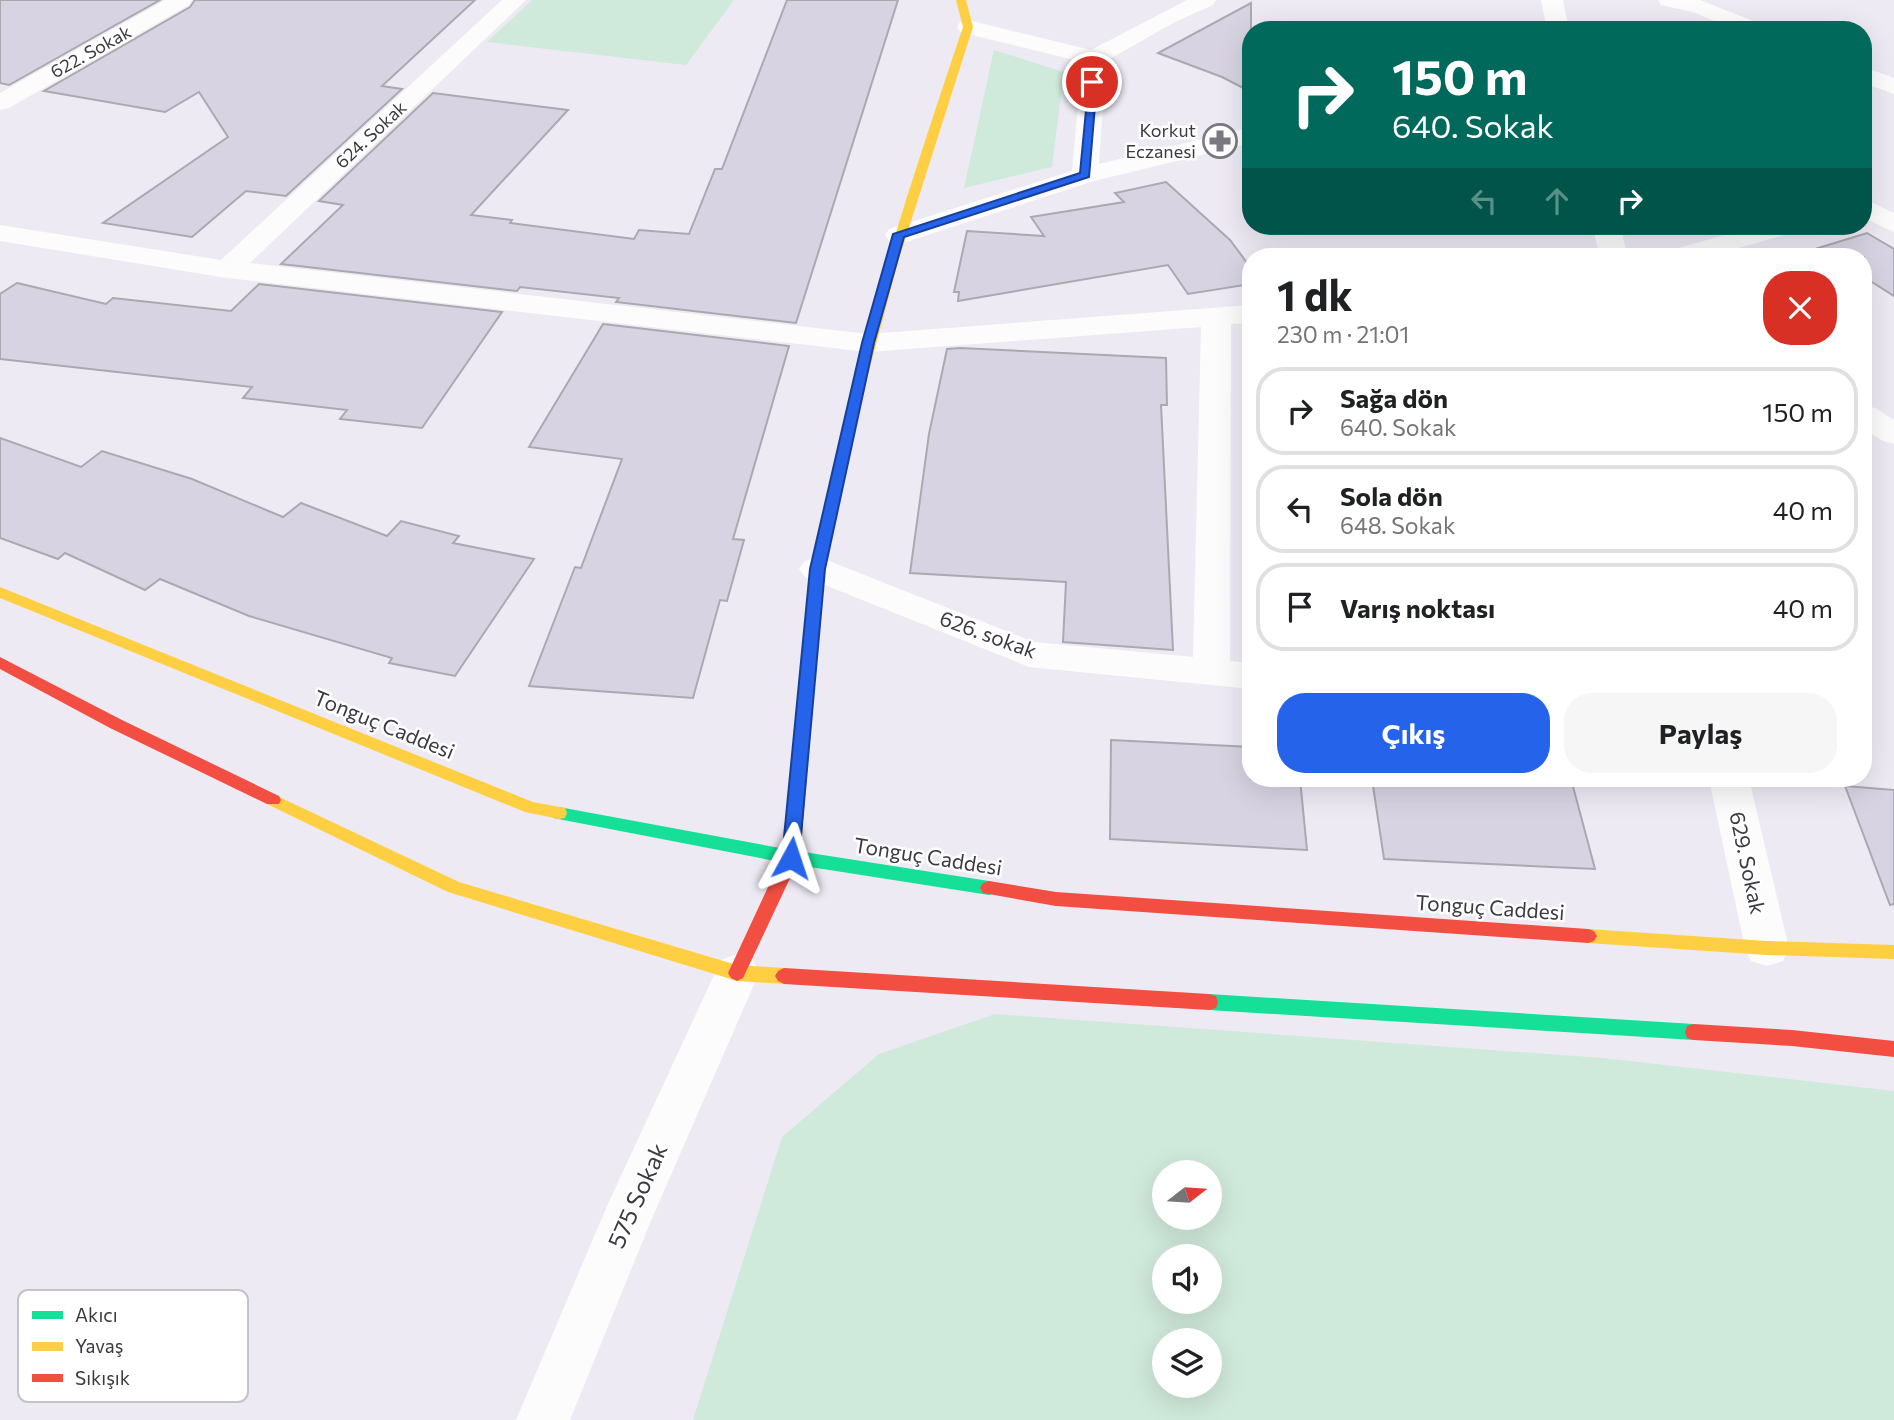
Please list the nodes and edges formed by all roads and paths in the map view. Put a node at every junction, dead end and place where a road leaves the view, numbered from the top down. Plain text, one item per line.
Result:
1 (181, 0) edge
2 (515, 0) edge
3 (1205, 0) edge
4 (1552, 0) edge
5 (1669, 0) edge
6 (1743, 0) edge
7 (1700, 8) junction
8 (965, 9) edge
9 (1556, 21) edge
10 (1732, 21) edge
11 (1094, 58) junction
12 (1872, 77) edge
13 (1894, 87) edge
14 (0, 103) edge
15 (1242, 137) edge
16 (1085, 175) junction
17 (1894, 195) edge
18 (1872, 202) edge
19 (1872, 210) edge
20 (1894, 224) edge
21 (0, 233) edge
22 (899, 234) junction
23 (1754, 235) edge
24 (1709, 248) edge
25 (227, 269) junction
26 (1242, 315) edge
27 (1216, 318) junction
28 (868, 343) junction
29 (1872, 420) edge
30 (1894, 434) edge
31 (817, 569) junction
32 (0, 592) edge
33 (0, 662) edge
34 (1211, 673) junction
35 (1242, 675) edge
36 (1731, 787) edge
37 (791, 858) junction
38 (1767, 948) junction
39 (1894, 952) edge
40 (737, 973) junction
41 (1894, 1049) edge
42 (543, 1420) edge

1 - 14 street, 622. Sokak
2 - 25 street, 624. Sokak
3 - 11 street
4 - 9 street
5 - 7 street
6 - 7 street
7 - 10 street
8 - 11 street
8 - 22 main road
11 - 16 street
12 - 13 street
15 - 16 street
16 - 22 street
17 - 18 street
19 - 20 street
21 - 25 street
22 - 28 main road
23 - 24 street
25 - 28 street
26 - 27 street
27 - 28 street
27 - 34 street
28 - 31 main road
29 - 30 street
31 - 34 street, 626. sokak
31 - 37 main road
32 - 37 main road, Tonguç Caddesi
33 - 40 main road
34 - 35 street, 626. sokak
36 - 38 street, 629. Sokak
37 - 38 main road, Tonguç Caddesi
37 - 40 main road
38 - 39 main road, Tonguç Caddesi
40 - 41 main road
40 - 42 street, 575 Sokak

